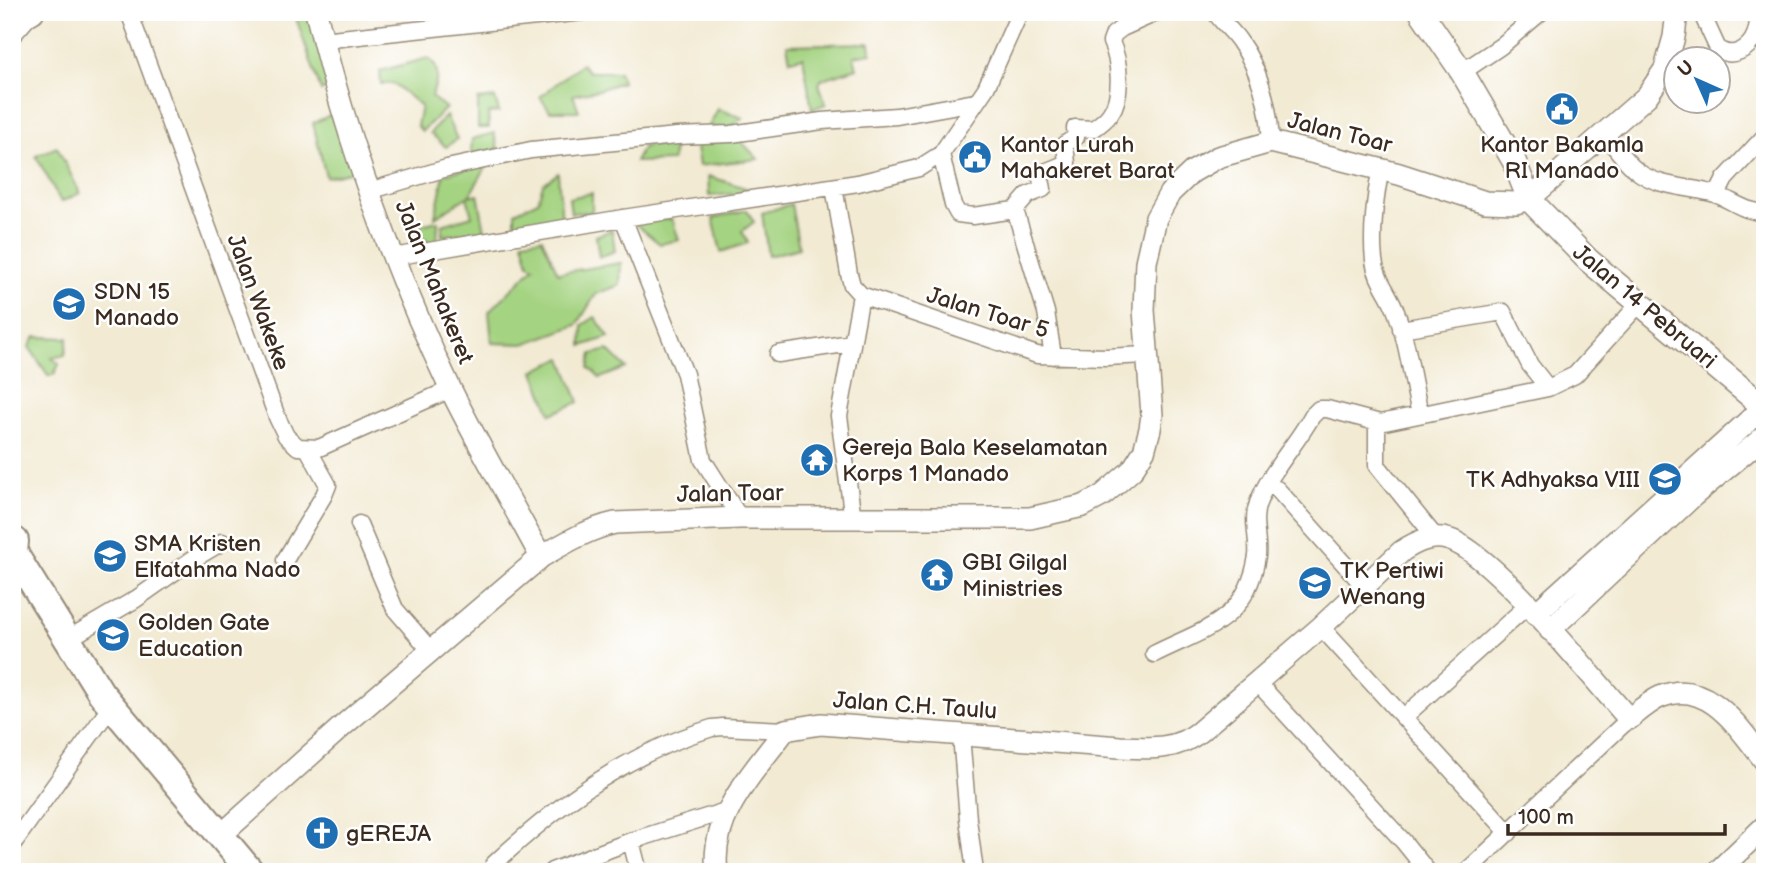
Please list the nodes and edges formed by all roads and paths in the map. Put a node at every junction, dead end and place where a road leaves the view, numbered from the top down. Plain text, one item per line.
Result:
1 (130, 12) edge
2 (316, 12) edge
3 (583, 12) edge
4 (1020, 12) edge
5 (1158, 12) edge
6 (1215, 12) edge
7 (1421, 12) edge
8 (1541, 12) edge
9 (1678, 12) edge
10 (1701, 12) edge
11 (1759, 12) edge
12 (323, 40) junction
13 (1461, 72) junction
14 (975, 102) junction
15 (1605, 135) junction
16 (1765, 136) edge
17 (1271, 142) junction
18 (941, 154) junction
19 (1381, 169) junction
20 (834, 187) junction
21 (369, 191) junction
22 (1717, 195) junction
23 (1529, 199) junction
24 (1016, 210) junction
25 (1765, 212) edge
26 (623, 218) junction
27 (393, 257) junction
28 (861, 295) junction
29 (1640, 303) junction
30 (1401, 329) junction
31 (851, 343) junction
32 (778, 354) dead end
33 (1146, 355) junction
34 (1053, 356) junction
35 (1548, 388) junction
36 (451, 389) junction
37 (1764, 408) edge
38 (1420, 414) junction
39 (1377, 422) junction
40 (1765, 436) edge
41 (307, 449) junction
42 (1277, 489) dead end
43 (1687, 490) junction
44 (740, 518) junction
45 (853, 519) junction
46 (359, 524) dead end
47 (14, 538) edge
48 (1436, 538) junction
49 (222, 542) dead end
50 (541, 557) junction
51 (285, 559) dead end
52 (1364, 586) junction
53 (1538, 616) junction
54 (1321, 627) junction
55 (78, 633) junction
56 (431, 651) junction
57 (1154, 654) dead end
58 (1257, 682) junction
59 (111, 705) junction
60 (1404, 717) junction
61 (1629, 719) junction
62 (132, 729) junction
63 (785, 730) junction
64 (961, 735) junction
65 (1765, 761) edge
66 (729, 810) junction
67 (1765, 826) edge
68 (1509, 833) junction
69 (220, 836) junction
70 (631, 841) junction
71 (12, 845) edge
72 (552, 871) edge
73 (251, 872) edge
74 (492, 872) edge
75 (639, 872) edge
76 (717, 872) edge
77 (975, 872) edge
78 (1428, 872) edge
79 (1466, 872) edge
80 (1717, 872) edge

1 - 41 street, Jalan Wakeke
2 - 12 street, Jalan Mahakeret
3 - 12 street
4 - 14 street
5 - 24 street
6 - 17 street
7 - 13 main road
8 - 13 street
9 - 15 street
10 - 11 street
12 - 21 street, Jalan Mahakeret
13 - 23 main road
14 - 18 street
14 - 21 street
15 - 22 street
15 - 23 street
16 - 22 street
17 - 19 street, Jalan Toar
17 - 33 street, Jalan Toar
18 - 20 street
18 - 24 street
19 - 23 street, Jalan Toar
19 - 30 street
20 - 26 street
20 - 28 street
21 - 27 street, Jalan Mahakeret
22 - 25 street
23 - 29 main road, Jalan 14 Pebruari
24 - 34 street
26 - 27 street
26 - 44 street
27 - 36 street, Jalan Mahakeret
28 - 31 street
28 - 34 street, Jalan Toar 5
29 - 35 street
29 - 37 main road, Jalan 14 Pebruari
30 - 35 street
30 - 38 street
31 - 32 street
31 - 45 street
33 - 34 street, Jalan Toar 5
33 - 45 street, Jalan Toar
35 - 38 street
36 - 41 street
36 - 50 street, Jalan Mahakeret
37 - 43 street
38 - 39 street
39 - 48 street
39 - 57 street
40 - 43 street
41 - 51 street, Jalan Wakeke
42 - 52 street
43 - 53 street
44 - 45 street, Jalan Toar
44 - 50 street, Jalan Toar
46 - 56 street
47 - 55 main road
47 - 59 main road
48 - 52 street, Jalan C.H. Taulu
48 - 53 street
49 - 55 street
50 - 56 street, Jalan Toar
52 - 54 street, Jalan C.H. Taulu
53 - 60 street
53 - 61 street
54 - 58 street, Jalan C.H. Taulu
54 - 60 street
55 - 62 main road
56 - 69 street, Jalan Toar
58 - 64 street, Jalan C.H. Taulu
58 - 78 street
59 - 62 main road
59 - 71 street
60 - 68 street
61 - 65 street
61 - 68 street
62 - 69 main road
63 - 64 street, Jalan C.H. Taulu
63 - 66 street
63 - 74 street
64 - 77 street
66 - 70 street
66 - 76 street
67 - 80 street
68 - 79 street
69 - 73 main road
70 - 72 street
70 - 75 street

